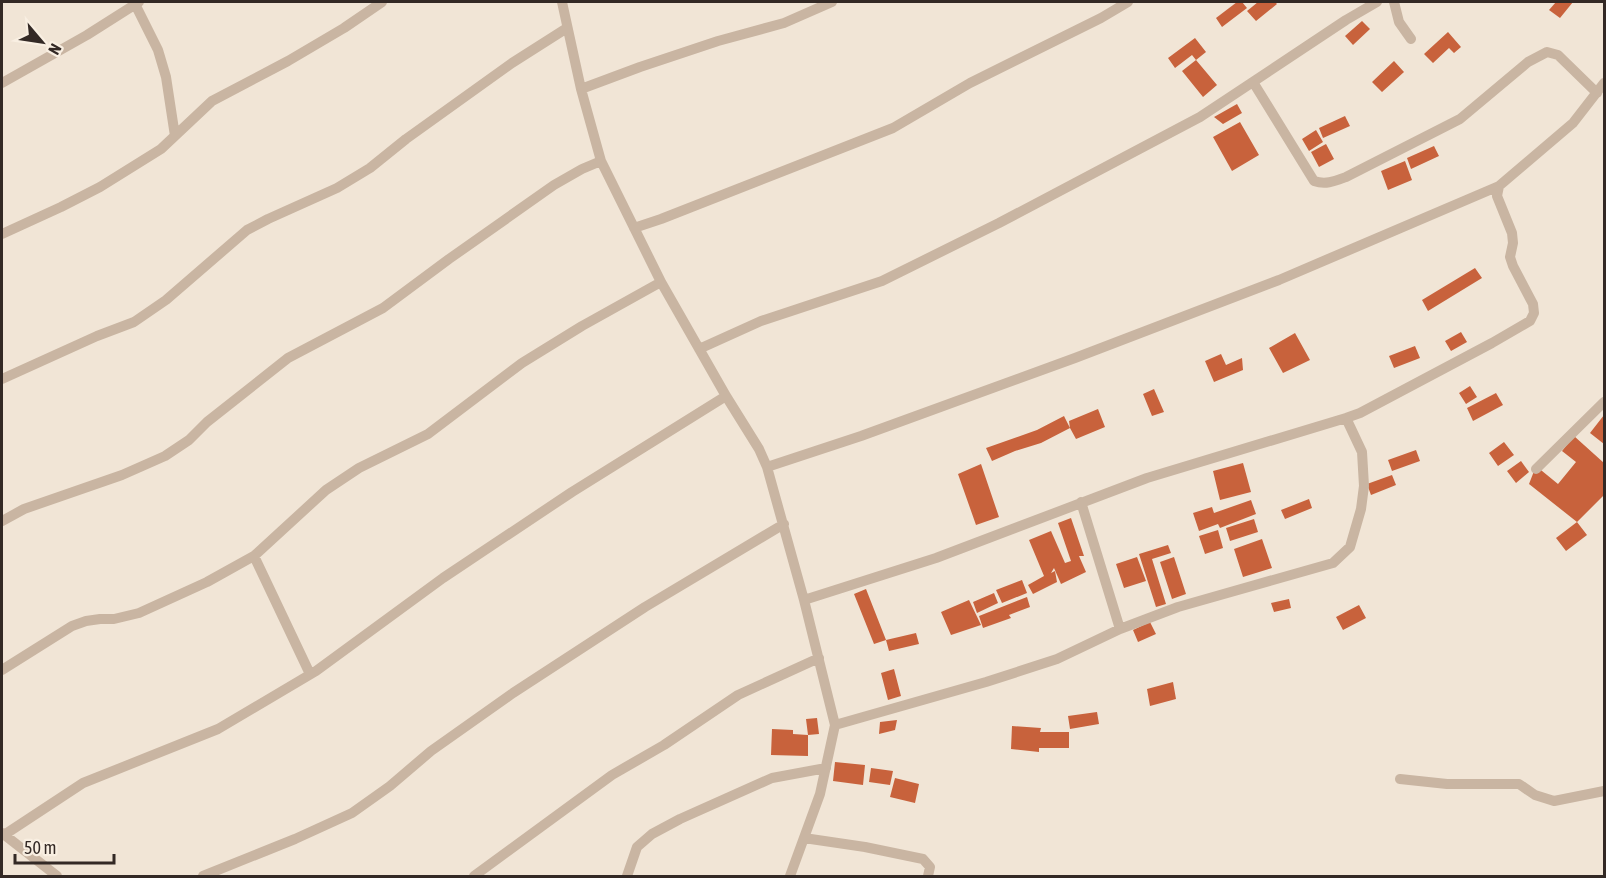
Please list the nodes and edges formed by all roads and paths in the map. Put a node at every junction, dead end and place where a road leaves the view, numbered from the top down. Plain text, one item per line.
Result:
1 (382, 2) edge
2 (562, 2) edge
3 (832, 2) edge
4 (1128, 2) edge
5 (1377, 2) edge
6 (1394, 2) edge
7 (137, 3) edge
8 (567, 28) junction
9 (1411, 39) dead end
10 (1253, 82) junction
11 (2, 83) edge
12 (1605, 83) edge
13 (581, 89) junction
14 (1597, 93) junction
15 (175, 136) junction
16 (601, 161) junction
17 (1499, 186) junction
18 (634, 228) junction
19 (2, 234) edge
20 (661, 282) junction
21 (699, 350) junction
22 (2, 379) edge
23 (726, 396) junction
24 (1605, 402) edge
25 (1346, 418) junction
26 (767, 467) junction
27 (1536, 469) dead end
28 (1081, 502) junction
29 (2, 521) edge
30 (784, 524) junction
31 (254, 556) junction
32 (804, 600) junction
33 (1120, 629) junction
34 (819, 658) junction
35 (2, 670) edge
36 (310, 674) junction
37 (835, 725) junction
38 (826, 768) junction
39 (1400, 779) dead end
40 (1605, 791) edge
41 (3, 834) edge
42 (804, 838) junction
43 (57, 876) edge
44 (202, 876) edge
45 (474, 876) edge
46 (627, 876) edge
47 (790, 876) edge
48 (928, 876) edge

1 - 15 street
2 - 8 street
3 - 13 street
4 - 18 street
5 - 10 street
6 - 9 street
7 - 11 street
7 - 15 street
8 - 13 street
8 - 22 street
10 - 14 street
10 - 21 street
12 - 14 street
13 - 16 street
14 - 17 street
15 - 19 street
16 - 18 street
16 - 29 street
17 - 25 street
17 - 26 street
18 - 20 street
20 - 21 street
20 - 31 street
21 - 23 street
23 - 26 street
23 - 36 street
24 - 27 street
25 - 28 street
25 - 33 street
26 - 30 street
28 - 32 street
28 - 33 street
30 - 32 street
30 - 44 street
31 - 35 street
31 - 36 street
32 - 34 street
33 - 37 street
34 - 37 street
34 - 45 street
36 - 41 street
37 - 38 street
38 - 42 street
38 - 46 street
39 - 40 street
41 - 43 street
42 - 47 street
42 - 48 street

